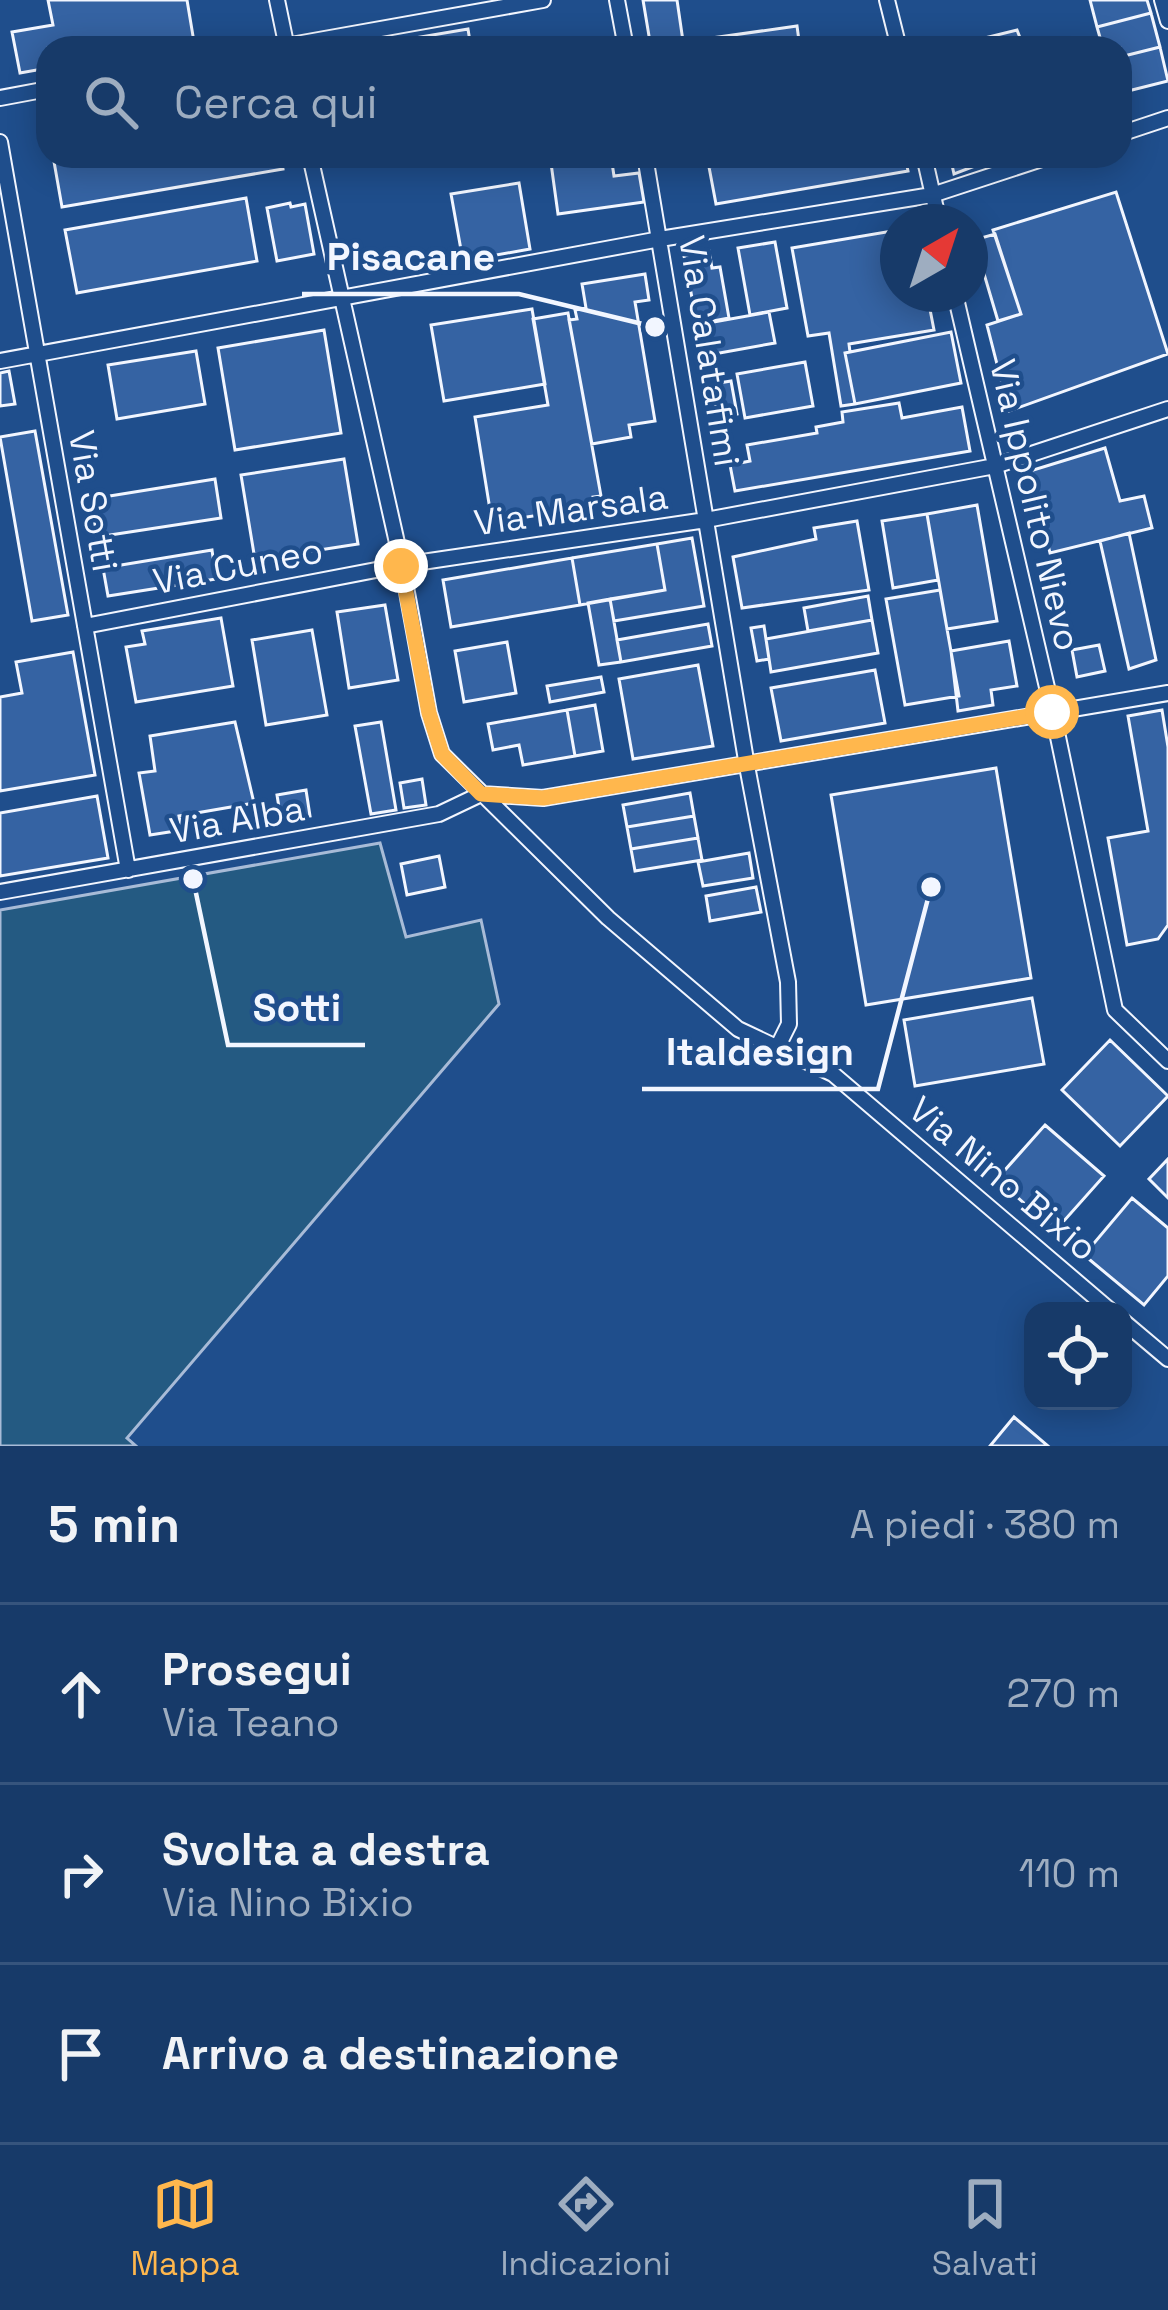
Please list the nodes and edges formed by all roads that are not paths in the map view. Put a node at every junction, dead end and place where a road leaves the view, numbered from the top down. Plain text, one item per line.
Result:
1 (278, 0) edge
2 (543, 0) edge
3 (617, 0) edge
4 (887, 0) edge
5 (1162, 0) edge
6 (1168, 21) edge
7 (282, 36) edge
8 (344, 36) edge
9 (624, 36) edge
10 (895, 36) edge
11 (36, 91) edge
12 (0, 98) edge
13 (1168, 118) edge
14 (1132, 130) edge
15 (0, 142) edge
16 (312, 168) edge
17 (647, 168) edge
18 (927, 168) edge
19 (1013, 168) edge
20 (932, 194) junction
21 (934, 204) edge
22 (660, 239) junction
23 (339, 298) junction
24 (960, 312) edge
25 (37, 355) junction
26 (0, 362) edge
27 (1168, 409) edge
28 (995, 466) junction
29 (706, 520) junction
30 (401, 566) junction
31 (85, 626) junction
32 (1168, 694) edge
33 (1052, 712) junction
34 (747, 766) junction
35 (481, 794) junction
36 (128, 870) junction
37 (0, 892) edge
38 (776, 1050) junction
39 (1168, 1061) edge
40 (1101, 1302) edge
41 (1132, 1329) edge
42 (1168, 1359) edge

1 - 7 street
2 - 8 street
3 - 9 street
4 - 10 street
5 - 6 street
11 - 12 street
13 - 14 street
15 - 25 street, Via Sotti
16 - 23 street, Via Nino Bixio
17 - 22 street, Via Calatafimi
18 - 20 street
19 - 20 street
20 - 21 street
20 - 22 street
22 - 23 street
22 - 29 street, Via Calatafimi
23 - 25 street
23 - 30 street, Via Nino Bixio
24 - 28 street, Via Ippolito Nievo
25 - 26 street
25 - 31 street, Via Sotti
27 - 28 street, Via Marsala
28 - 29 street, Via Marsala
28 - 33 street, Via Ippolito Nievo
29 - 30 street, Via Marsala
29 - 34 street, Via Calatafimi
30 - 31 street, Via Cuneo
30 - 35 street, Via Nino Bixio
31 - 36 street, Via Sotti
32 - 33 street
33 - 34 street
33 - 39 street, Via Ippolito Nievo
34 - 35 street
34 - 38 street, Via Calatafimi
35 - 36 street, Via Alba
35 - 38 street, Via Nino Bixio
36 - 37 street, Via Alba
38 - 40 street, Via Nino Bixio
41 - 42 street

